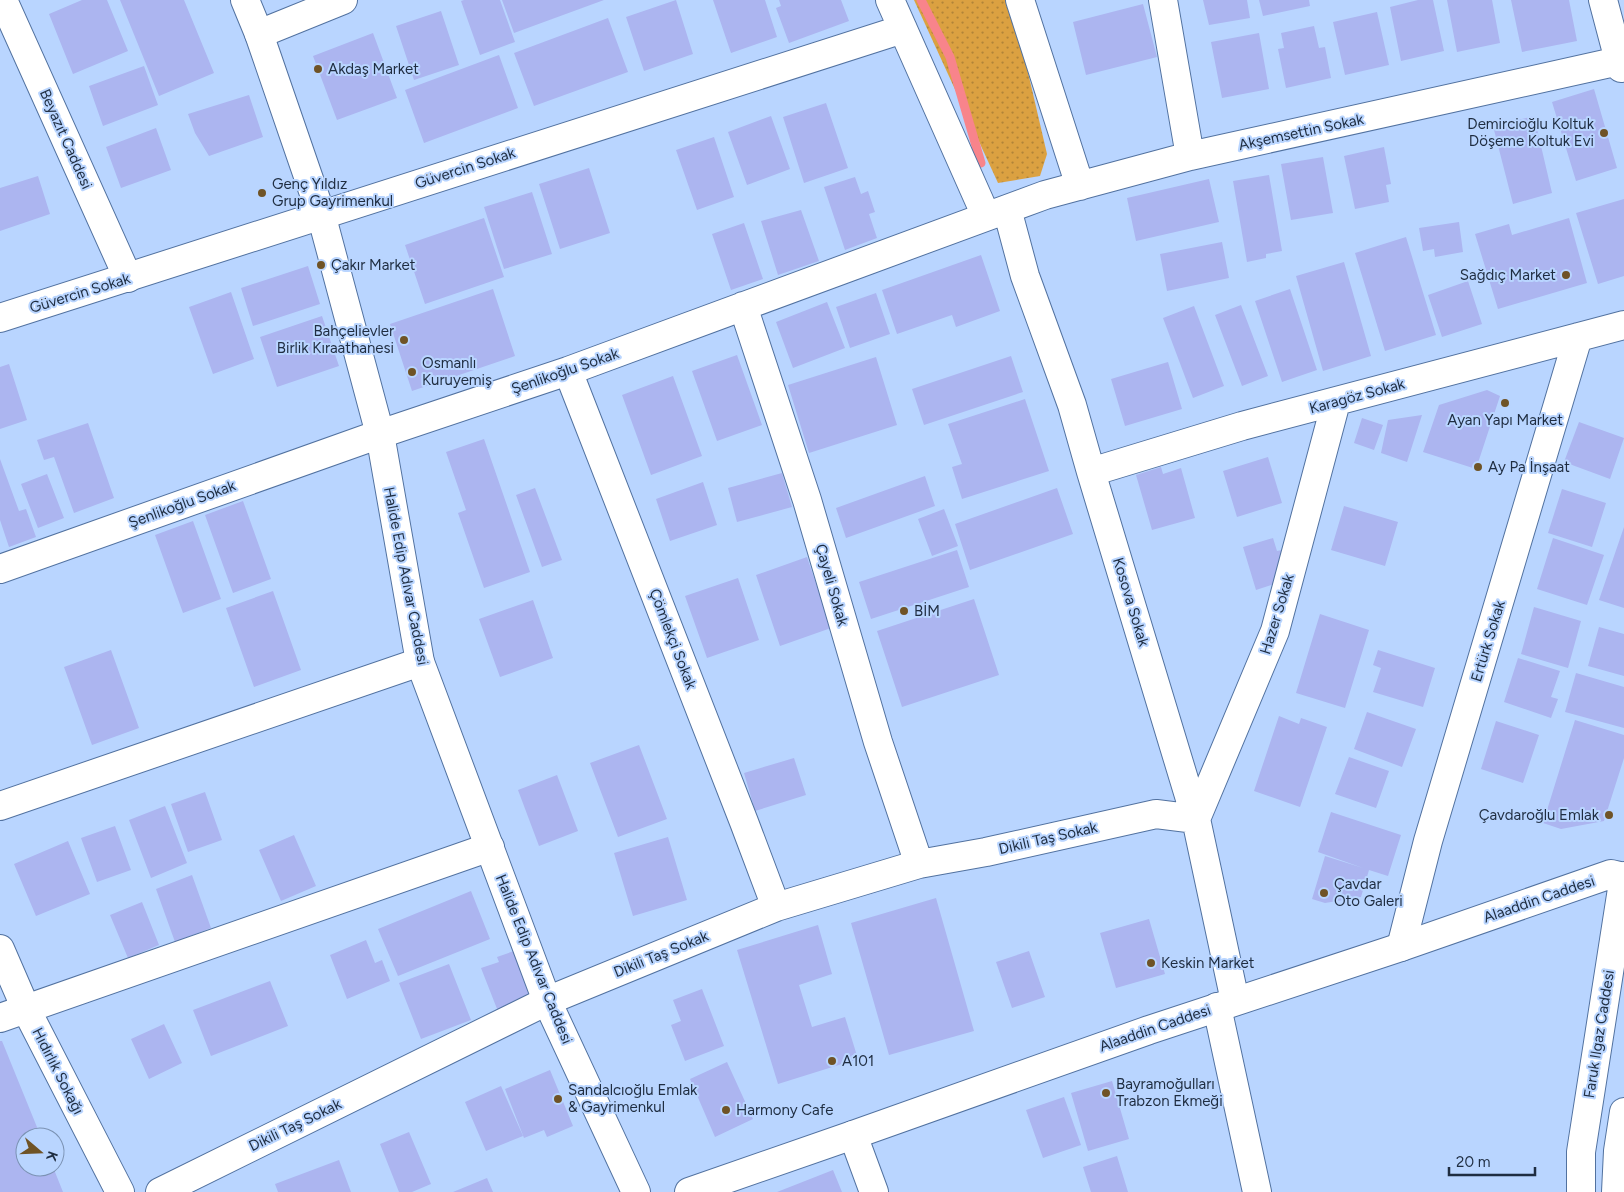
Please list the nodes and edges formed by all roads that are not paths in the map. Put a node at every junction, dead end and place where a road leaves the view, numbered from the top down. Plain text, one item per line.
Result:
1 (3, 0) edge
2 (245, 0) edge
3 (343, 0) edge
4 (890, 0) edge
5 (1020, 0) edge
6 (1163, 0) edge
7 (1603, 0) edge
8 (903, 29) junction
9 (259, 34) junction
10 (1622, 62) edge
11 (1190, 156) junction
12 (1080, 186) junction
13 (997, 213) junction
14 (321, 214) junction
15 (128, 278) junction
16 (743, 306) junction
17 (0, 318) edge
18 (1624, 324) edge
19 (1578, 337) junction
20 (568, 371) junction
21 (1336, 402) junction
22 (380, 434) junction
23 (1091, 472) junction
24 (0, 569) edge
25 (420, 662) junction
26 (0, 806) edge
27 (1196, 819) junction
28 (490, 847) junction
29 (919, 864) junction
30 (1624, 877) edge
31 (776, 907) junction
32 (1401, 947) junction
33 (0, 949) edge
34 (547, 1001) junction
35 (1226, 1004) junction
36 (26, 1009) junction
37 (0, 1018) edge
38 (1624, 1112) edge
39 (853, 1136) junction
40 (120, 1192) edge
41 (160, 1192) edge
42 (636, 1192) edge
43 (689, 1192) edge
44 (874, 1192) edge
45 (1257, 1192) edge
46 (1581, 1192) edge
47 (1616, 1192) edge

1 - 15 street, Beyazıt Caddesi
2 - 9 street, Halide Edip Adıvar Caddesi
3 - 9 street
4 - 8 street, Kosova Sokak
5 - 12 street
6 - 11 street
7 - 10 street
8 - 13 street, Kosova Sokak
8 - 14 street, Güvercin Sokak
9 - 14 street, Halide Edip Adıvar Caddesi
10 - 11 street, Akşemsettin Sokak
11 - 12 street, Akşemsettin Sokak
12 - 13 street, Akşemsettin Sokak
13 - 16 street, Şenlikoğlu Sokak
13 - 23 street, Kosova Sokak
14 - 15 street, Güvercin Sokak
14 - 22 street, Halide Edip Adıvar Caddesi
15 - 17 street, Güvercin Sokak
16 - 20 street, Şenlikoğlu Sokak
16 - 29 street, Çayeli Sokak
18 - 19 street, Karagöz Sokak
19 - 21 street, Karagöz Sokak
19 - 32 street, Ertürk Sokak
20 - 22 street, Şenlikoğlu Sokak
20 - 31 street, Çömlekçi Sokak
21 - 23 street, Karagöz Sokak
21 - 27 street, Hazer Sokak
22 - 24 street, Şenlikoğlu Sokak
22 - 25 street, Halide Edip Adıvar Caddesi
23 - 27 street, Kosova Sokak
25 - 26 street
25 - 28 street, Halide Edip Adıvar Caddesi
27 - 29 street, Dikili Taş Sokak
27 - 35 street, Kosova Sokak
28 - 34 street, Halide Edip Adıvar Caddesi
28 - 36 street
29 - 31 street, Dikili Taş Sokak
30 - 32 street, Alaaddin Caddesi
30 - 46 street, Faruk Ilgaz Caddesi
31 - 34 street, Dikili Taş Sokak
32 - 35 street, Alaaddin Caddesi
33 - 36 street, Hıdırlık Sokağı
34 - 41 street, Dikili Taş Sokak
34 - 42 street, Halide Edip Adıvar Caddesi
35 - 39 street, Alaaddin Caddesi
35 - 45 street, Kosova Sokak
36 - 37 street
36 - 40 street, Hıdırlık Sokağı
38 - 47 street
39 - 43 street, Alaaddin Caddesi
39 - 44 street

